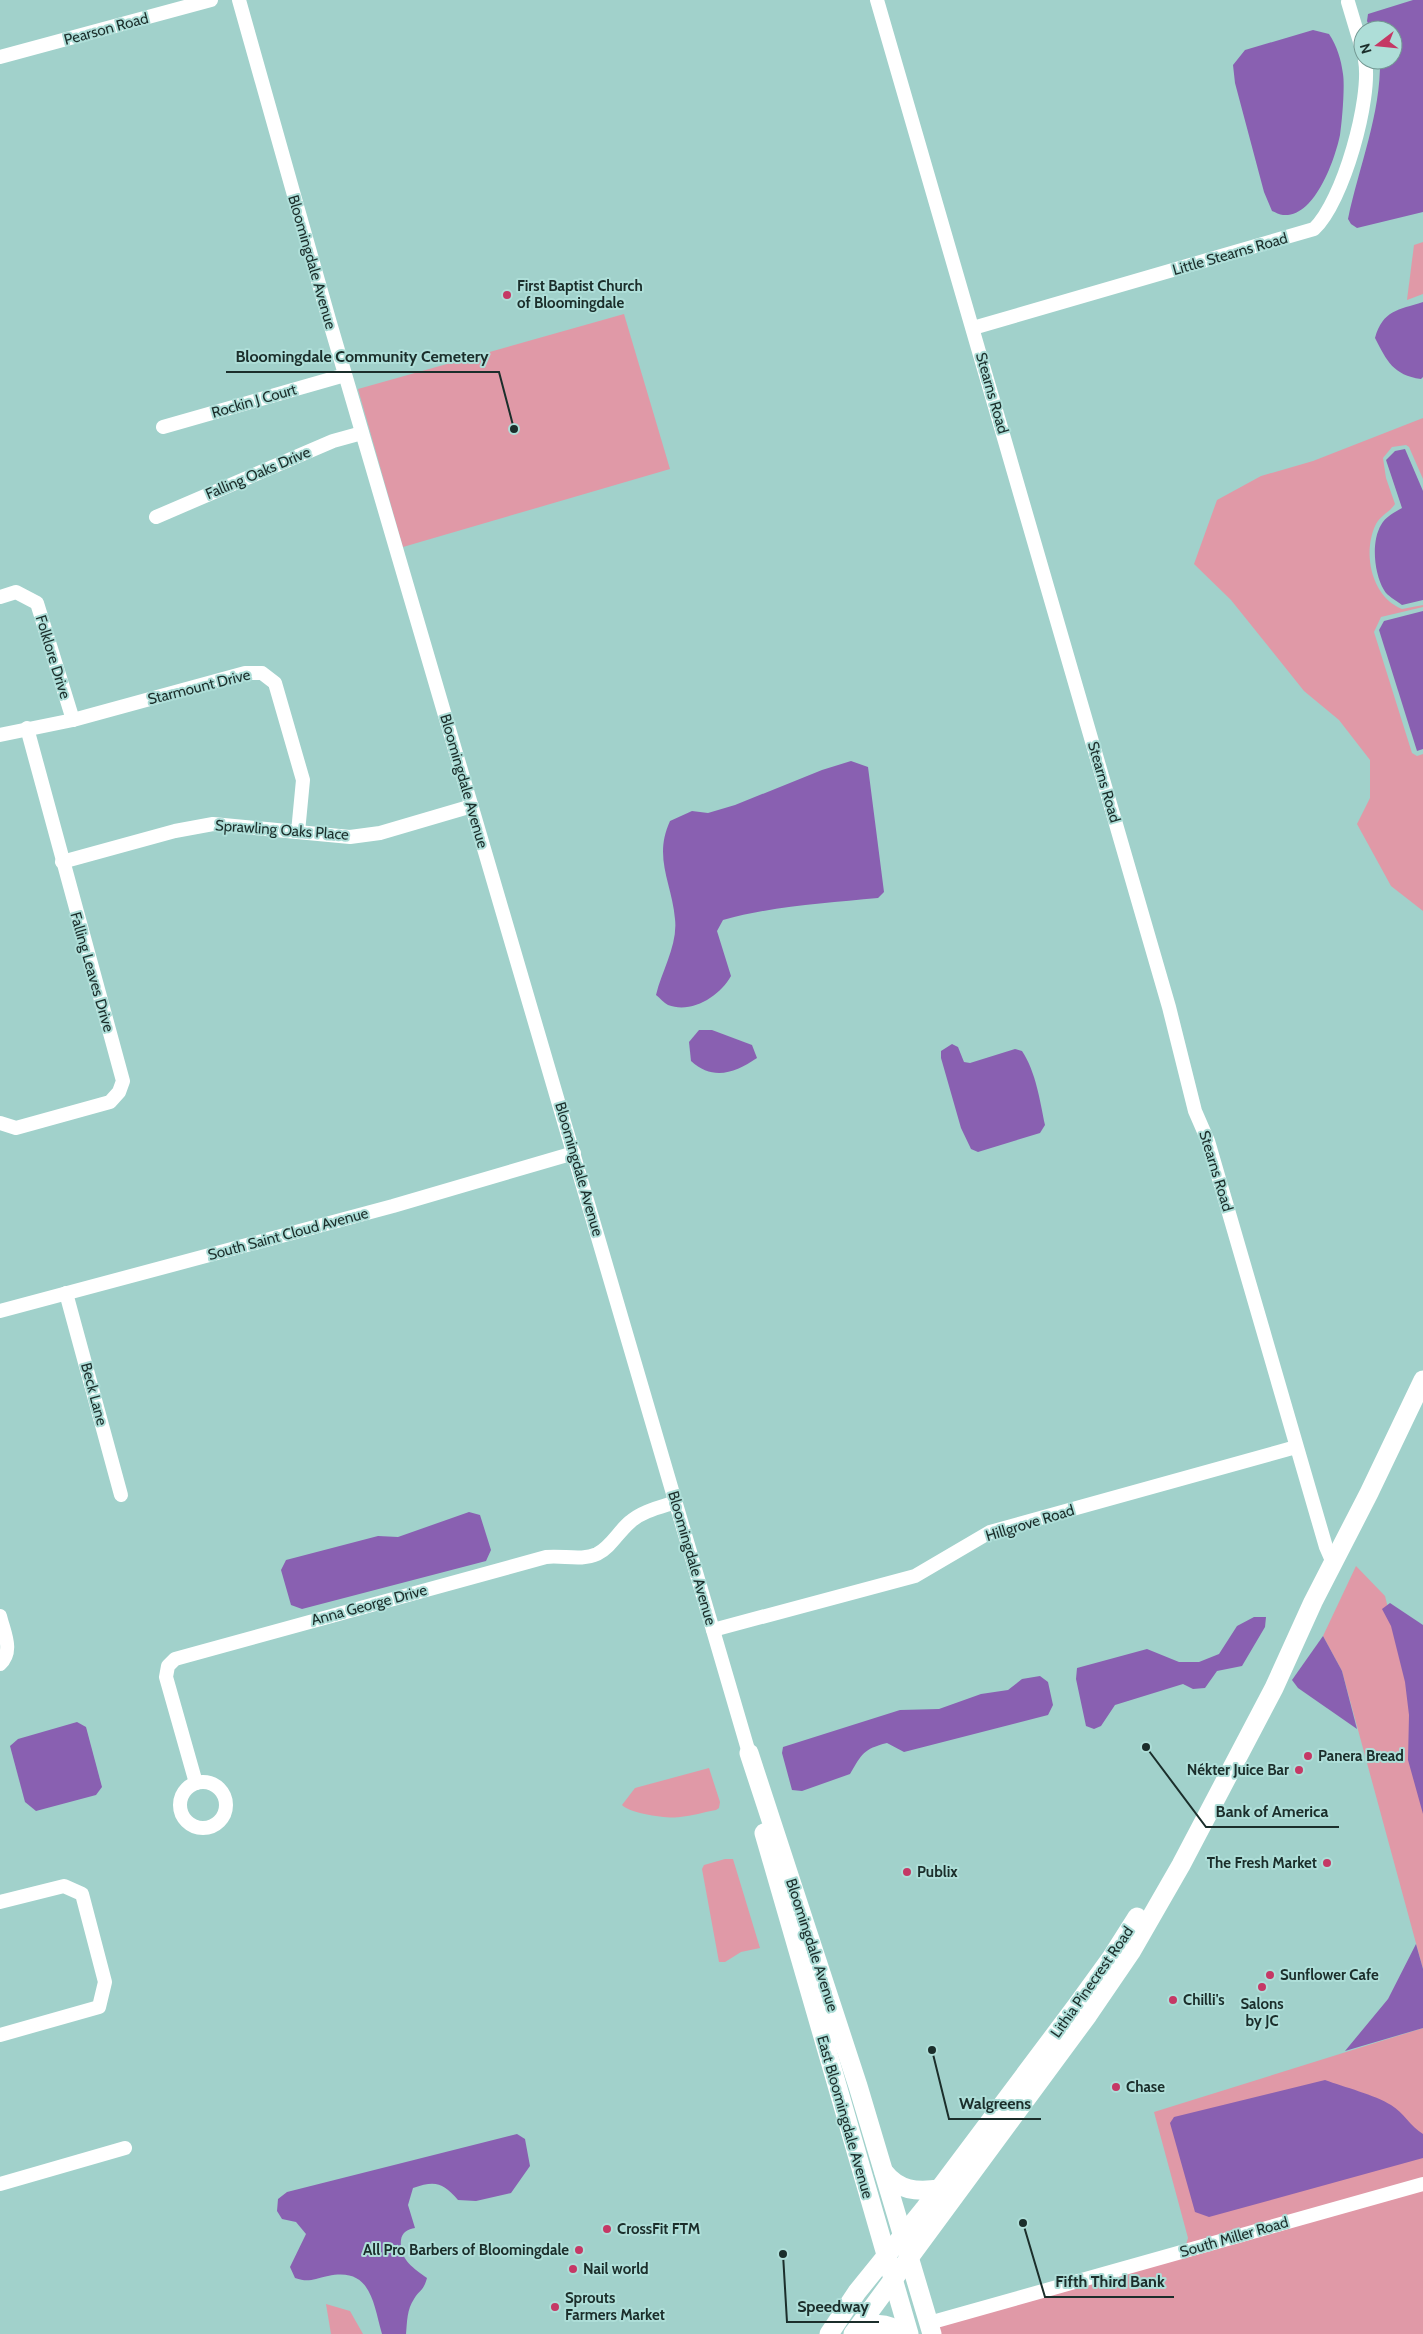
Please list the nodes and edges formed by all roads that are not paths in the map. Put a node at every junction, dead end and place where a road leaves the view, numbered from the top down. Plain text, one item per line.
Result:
1 (212, 0) edge
2 (239, 0) edge
3 (877, 0) edge
4 (1348, 2) dead end
5 (1353, 20) edge
6 (0, 57) edge
7 (1365, 70) edge
8 (973, 328) junction
9 (345, 376) junction
10 (163, 426) dead end
11 (362, 433) junction
12 (156, 517) dead end
13 (0, 596) edge
14 (72, 720) junction
15 (27, 728) junction
16 (0, 735) edge
17 (472, 806) junction
18 (298, 832) junction
19 (62, 862) junction
20 (0, 1123) edge
21 (574, 1153) junction
22 (66, 1293) junction
23 (0, 1311) edge
24 (1423, 1380) edge
25 (1423, 1395) edge
26 (1296, 1446) junction
27 (1369, 1493) junction
28 (121, 1495) dead end
29 (676, 1502) junction
30 (1334, 1563) junction
31 (1313, 1602) junction
32 (0, 1616) edge
33 (713, 1630) junction
34 (0, 1664) edge
35 (749, 1753) junction
36 (196, 1783) dead end
37 (0, 1902) edge
38 (0, 2035) edge
39 (125, 2148) dead end
40 (884, 2172) junction
41 (0, 2184) edge
42 (1423, 2184) edge
43 (940, 2188) junction
44 (902, 2236) junction
45 (886, 2256) junction
46 (909, 2257) junction
47 (893, 2278) junction
48 (931, 2329) edge
49 (853, 2333) edge
50 (829, 2334) edge
51 (902, 2334) edge
52 (909, 2334) edge

1 - 6 street, Pearson Road
2 - 9 street, Bloomingdale Avenue
3 - 8 street, Stearns Road
4 - 5 street
7 - 8 street, Little Stearns Road
8 - 26 street, Stearns Road
9 - 10 street, Rockin J Court
9 - 11 street, Bloomingdale Avenue
11 - 12 street, Falling Oaks Drive
11 - 17 street, Bloomingdale Avenue
13 - 14 street, Folklore Drive
14 - 15 street, Starmount Drive
14 - 18 street, Starmount Drive
15 - 16 street, Starmount Drive
15 - 19 street, Falling Leaves Drive
17 - 18 street, Sprawling Oaks Place
17 - 21 street, Bloomingdale Avenue
18 - 19 street, Sprawling Oaks Place
19 - 20 street, Falling Leaves Drive
21 - 22 street, South Saint Cloud Avenue
21 - 29 street, Bloomingdale Avenue
22 - 23 street, South Saint Cloud Avenue
22 - 28 street, Beck Lane
24 - 27 main road, Lithia Pinecrest Road
25 - 27 main road, Lithia Pinecrest Road
26 - 30 street, Stearns Road
26 - 33 street, Hillgrove Road
27 - 30 main road, Lithia Pinecrest Road
29 - 33 street, Bloomingdale Avenue
29 - 36 street, Anna George Drive
30 - 31 main road, Lithia Pinecrest Road
31 - 43 main road, Lithia Pinecrest Road
31 - 46 main road, Lithia Pinecrest Road
32 - 34 street
33 - 35 street, Bloomingdale Avenue
35 - 40 main road, Bloomingdale Avenue
35 - 45 main road, East Bloomingdale Avenue
37 - 38 street
39 - 41 street
40 - 43 main road
40 - 44 main road, Bloomingdale Avenue
42 - 48 street, South Miller Road
43 - 44 main road, Lithia Pinecrest Road
44 - 45 main road, Lithia Pinecrest Road
44 - 46 main road, Bloomingdale Avenue
45 - 47 main road, East Bloomingdale Avenue
45 - 50 main road, Lithia Pinecrest Road
46 - 47 main road, Lithia Pinecrest Road
46 - 48 main road, Bloomingdale Avenue
47 - 49 main road, Lithia Pinecrest Road
47 - 52 main road, East Bloomingdale Avenue
49 - 51 main road

